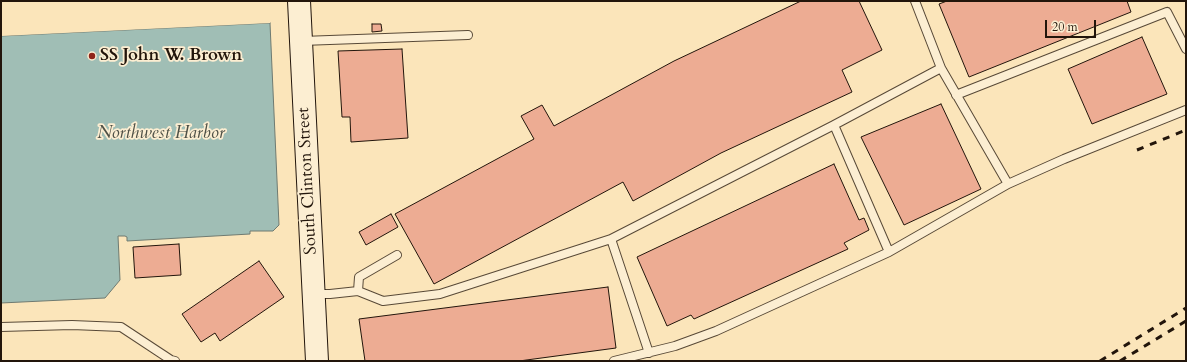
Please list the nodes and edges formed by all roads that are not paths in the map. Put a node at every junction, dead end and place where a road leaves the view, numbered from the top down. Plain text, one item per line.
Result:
1 (299, 1) edge
2 (915, 1) edge
3 (468, 35) dead end
4 (301, 41) junction
5 (1186, 49) edge
6 (941, 68) junction
7 (956, 95) junction
8 (1186, 110) edge
9 (834, 125) junction
10 (1008, 184) junction
11 (611, 239) junction
12 (890, 252) junction
13 (397, 255) dead end
14 (358, 291) junction
15 (313, 294) junction
16 (1, 327) edge
17 (649, 353) junction
18 (175, 361) edge
19 (317, 361) edge
20 (614, 361) edge

1 - 4 main road, South Clinton Street
2 - 6 lane
3 - 4 lane
4 - 15 main road, South Clinton Street
5 - 7 lane
6 - 7 lane
6 - 9 lane
7 - 10 lane
8 - 10 lane
9 - 11 lane
9 - 12 lane
10 - 12 lane
11 - 14 lane
11 - 17 lane
12 - 17 lane
13 - 14 lane
14 - 15 lane
15 - 19 main road, South Clinton Street
16 - 18 lane
17 - 20 lane

